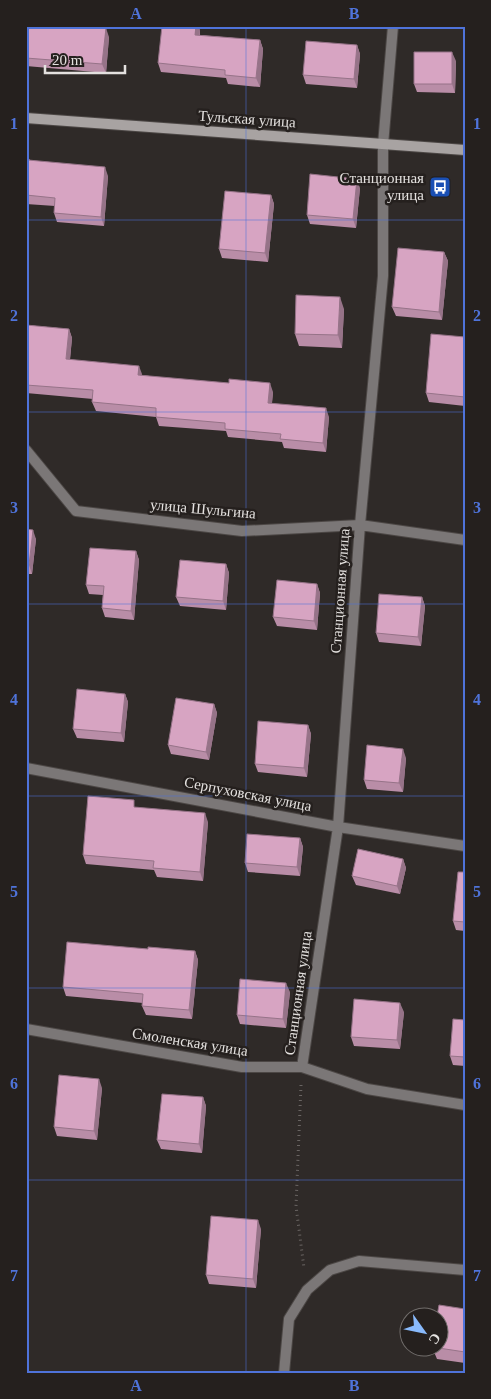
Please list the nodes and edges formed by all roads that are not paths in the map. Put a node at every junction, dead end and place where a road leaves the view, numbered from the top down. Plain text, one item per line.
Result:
1 (393, 26) edge
2 (26, 118) edge
3 (383, 145) junction
4 (465, 150) edge
5 (26, 450) edge
6 (360, 524) junction
7 (465, 540) edge
8 (26, 768) edge
9 (338, 826) junction
10 (465, 846) edge
11 (26, 1029) edge
12 (302, 1067) junction
13 (465, 1105) edge
14 (464, 1268) edge
15 (284, 1373) edge

1 - 3 street, Станционная улица
2 - 3 main road, Тульская улица
3 - 4 main road, Тульская улица
3 - 6 street, Станционная улица
5 - 6 street, улица Шульгина
6 - 7 street, улица Шульгина
6 - 9 street, Станционная улица
8 - 9 street, Серпуховская улица
9 - 10 street, Серпуховская улица
9 - 12 street, Станционная улица
11 - 12 street, Смоленская улица
12 - 13 street, Смоленская улица
14 - 15 street

